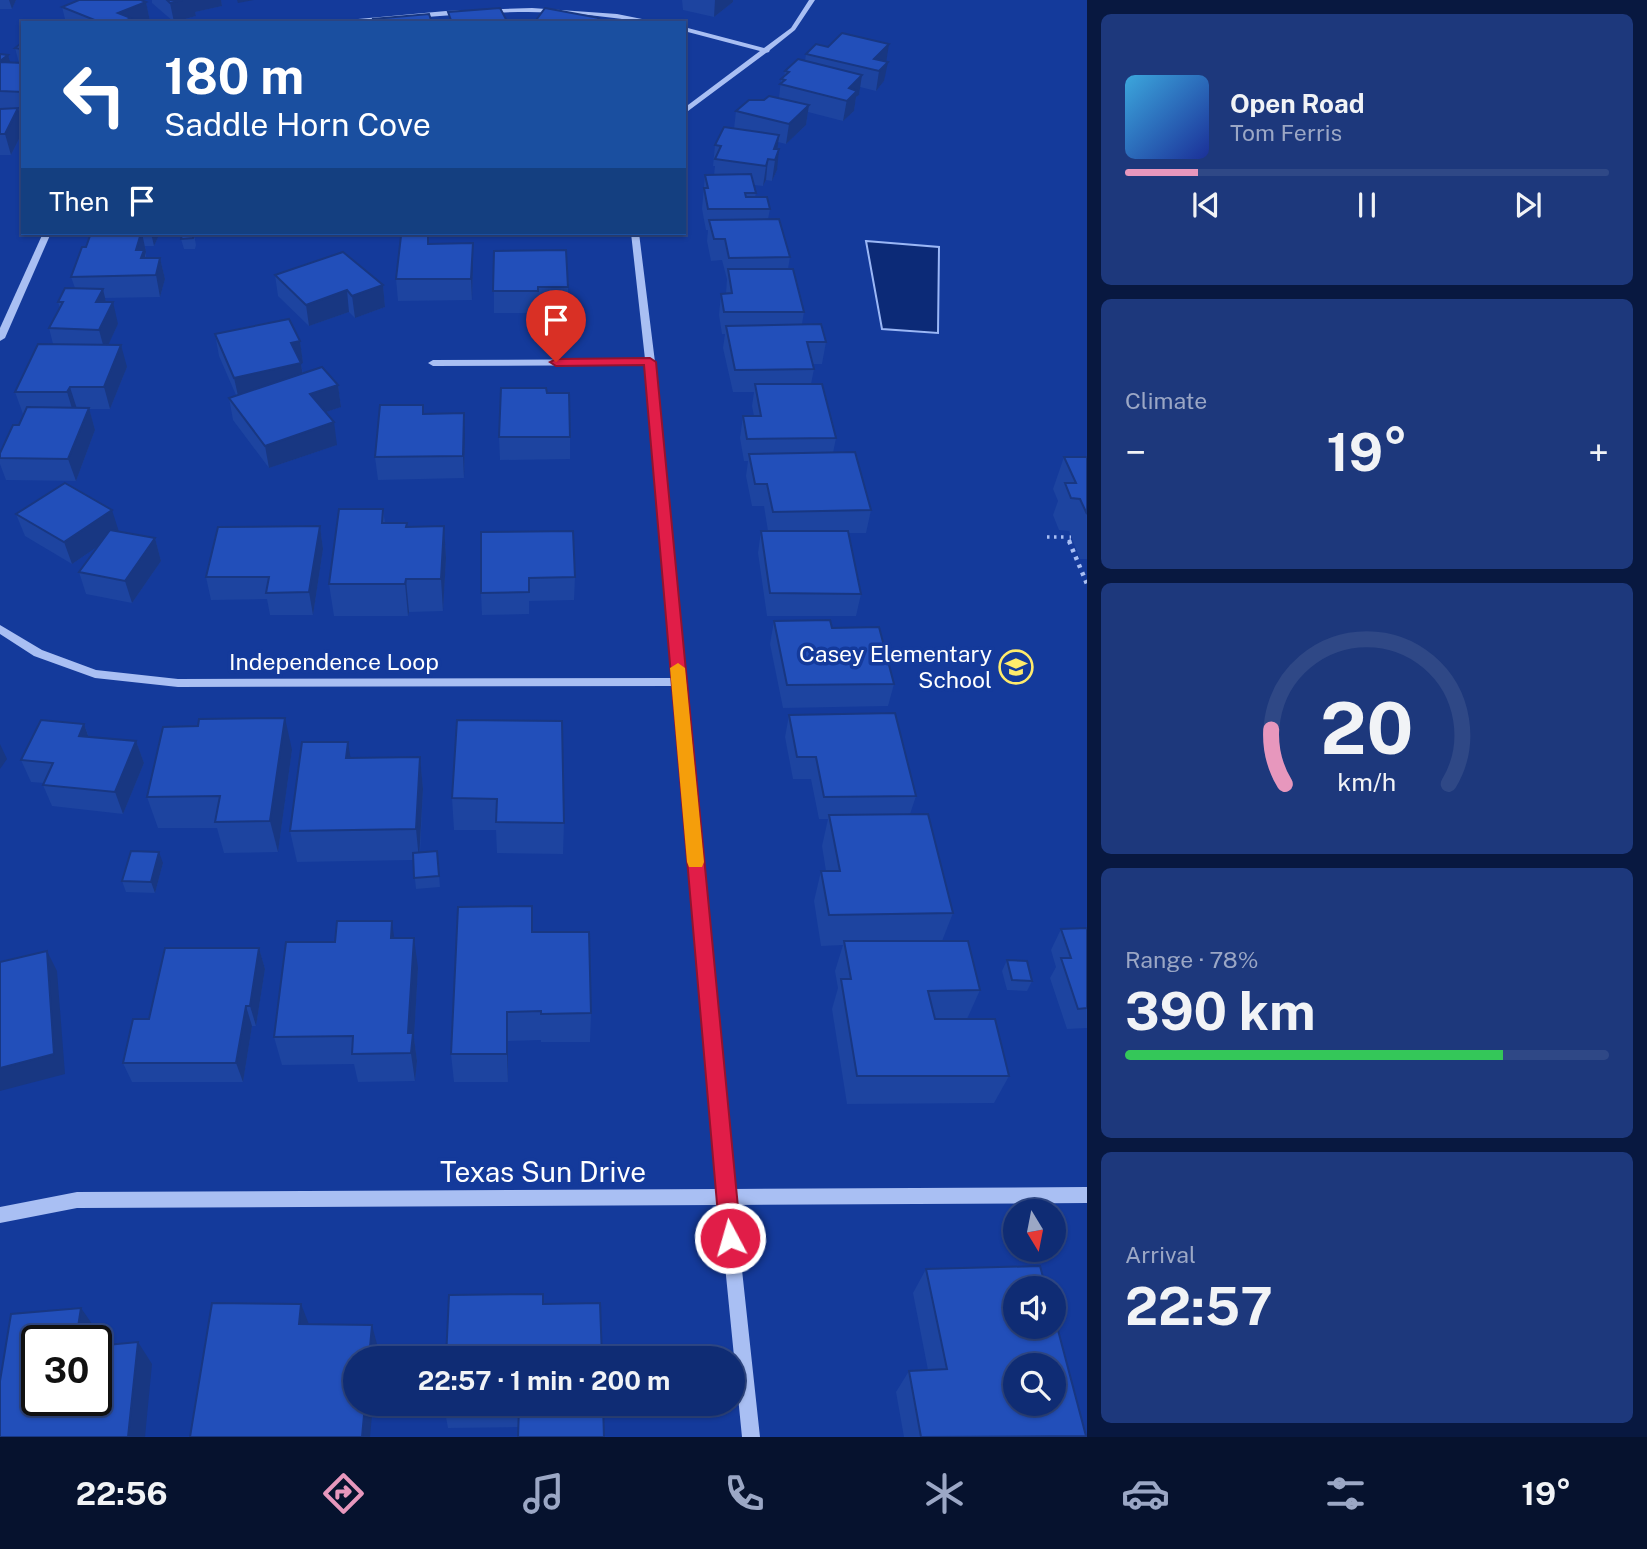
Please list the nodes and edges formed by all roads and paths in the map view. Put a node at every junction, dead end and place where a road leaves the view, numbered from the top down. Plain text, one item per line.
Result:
1 (812, 0) edge
2 (342, 21) edge
3 (652, 21) edge
4 (686, 30) edge
5 (767, 51) junction
6 (686, 111) edge
7 (46, 235) edge
8 (635, 235) edge
9 (0, 338) edge
10 (650, 362) junction
11 (433, 363) dead end
12 (1046, 537) dead end
13 (1087, 584) edge
14 (0, 629) edge
15 (679, 682) junction
16 (1087, 1195) edge
17 (726, 1198) junction
18 (0, 1216) edge
19 (751, 1437) edge

1 - 5 street
2 - 3 street
4 - 5 street
5 - 6 street
7 - 9 street
8 - 10 street
10 - 11 street
10 - 15 street
12 - 13 path
14 - 15 street, Independence Loop
15 - 17 street
16 - 17 street, Texas Sun Drive
17 - 18 street, Texas Sun Drive
17 - 19 street

